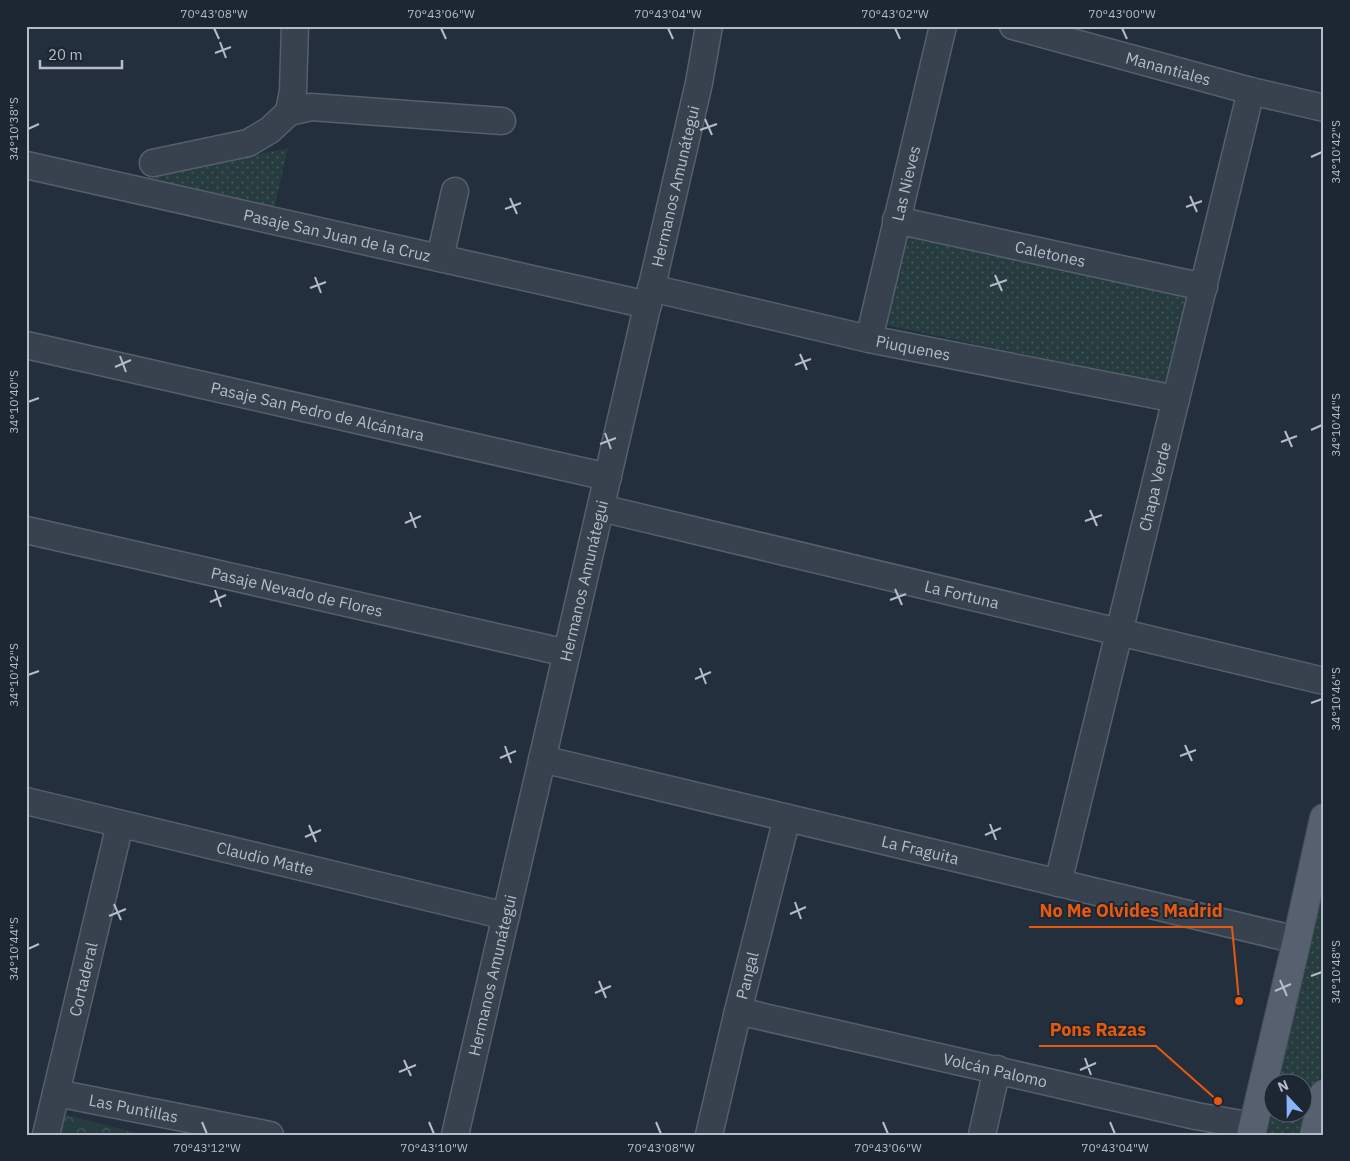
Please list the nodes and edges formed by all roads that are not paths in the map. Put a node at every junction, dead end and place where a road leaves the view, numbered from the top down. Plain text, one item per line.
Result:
1 (295, 26) edge
2 (709, 26) edge
3 (942, 26) edge
4 (1013, 26) edge
5 (1251, 91) junction
6 (1324, 108) edge
7 (289, 112) junction
8 (502, 121) dead end
9 (152, 164) dead end
10 (26, 165) edge
11 (455, 191) dead end
12 (896, 220) junction
13 (440, 258) junction
14 (1204, 287) junction
15 (649, 297) junction
16 (869, 339) junction
17 (26, 346) edge
18 (1176, 399) junction
19 (608, 477) junction
20 (601, 508) junction
21 (26, 530) edge
22 (1119, 632) junction
23 (567, 654) junction
24 (1324, 681) edge
25 (542, 760) junction
26 (26, 801) edge
27 (787, 818) junction
28 (1324, 818) edge
29 (120, 824) junction
30 (1058, 883) junction
31 (506, 916) junction
32 (1297, 940) junction
33 (738, 1011) junction
34 (997, 1069) junction
35 (56, 1093) junction
36 (1323, 1102) edge
37 (198, 1128) edge
38 (1252, 1131) edge
39 (46, 1135) edge
40 (270, 1135) edge
41 (455, 1135) edge
42 (709, 1135) edge
43 (982, 1135) edge
44 (1314, 1135) edge

1 - 7 street
2 - 15 street, Hermanos Amunátegui
3 - 12 street, Las Nieves
4 - 5 street, Manantiales
5 - 6 street, Manantiales
5 - 14 street, Chapa Verde
7 - 8 street
7 - 9 street
10 - 13 street, Pasaje San Juan de la Cruz
11 - 13 street
12 - 14 street, Caletones
12 - 16 street, Las Nieves
13 - 15 street, Pasaje San Juan de la Cruz
14 - 18 street, Chapa Verde
15 - 16 street, Piuquenes
15 - 19 street, Hermanos Amunátegui
16 - 18 street, Piuquenes
17 - 19 street, Pasaje San Pedro de Alcántara
18 - 22 street, Chapa Verde
19 - 20 street, Hermanos Amunátegui
20 - 22 street, La Fortuna
20 - 23 street, Hermanos Amunátegui
21 - 23 street, Pasaje Nevado de Flores
22 - 24 street, La Fortuna
22 - 30 street, Chapa Verde
23 - 25 street, Hermanos Amunátegui
25 - 27 street, La Fraguita
25 - 31 street, Hermanos Amunátegui
26 - 29 street, Claudio Matte
27 - 30 street, La Fraguita
27 - 33 street, Pangal
28 - 32 main road
29 - 31 street, Claudio Matte
29 - 35 street, Cortaderal
30 - 32 street, La Fraguita
31 - 41 street, Hermanos Amunátegui
32 - 38 main road
33 - 34 street, Volcán Palomo
33 - 42 street, Pangal
34 - 38 street, Volcán Palomo
34 - 43 street
35 - 37 street, Las Puntillas
35 - 39 street, Cortaderal
36 - 44 main road
37 - 40 street, Las Puntillas

